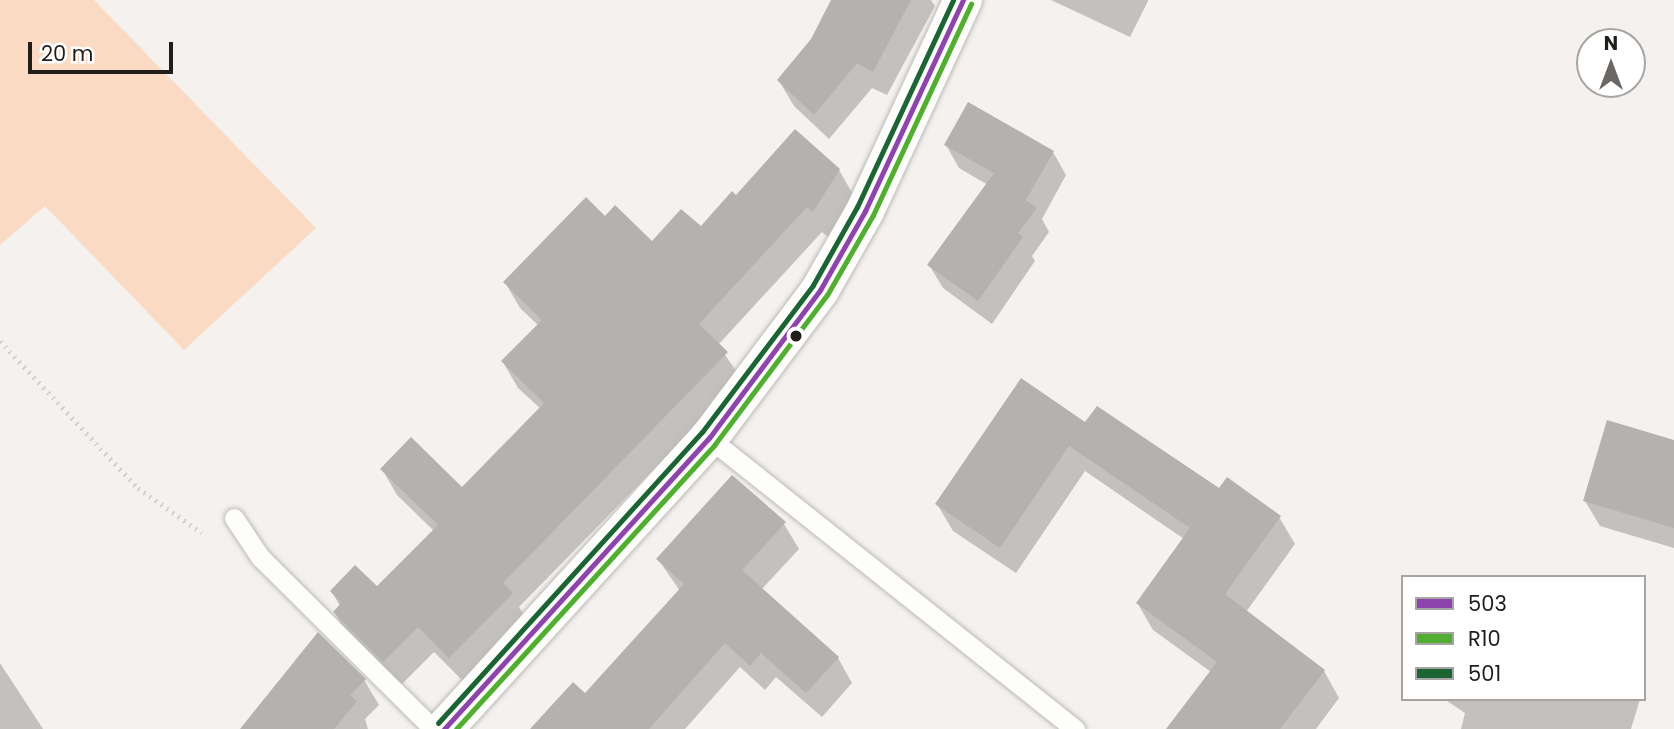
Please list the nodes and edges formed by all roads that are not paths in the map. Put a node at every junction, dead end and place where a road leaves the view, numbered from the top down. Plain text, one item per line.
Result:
1 (963, 0) edge
2 (709, 438) junction
3 (234, 518) dead end
4 (433, 729) edge
5 (443, 729) edge
6 (1075, 729) edge

1 - 2 street
2 - 5 street
2 - 6 lane
3 - 4 lane

